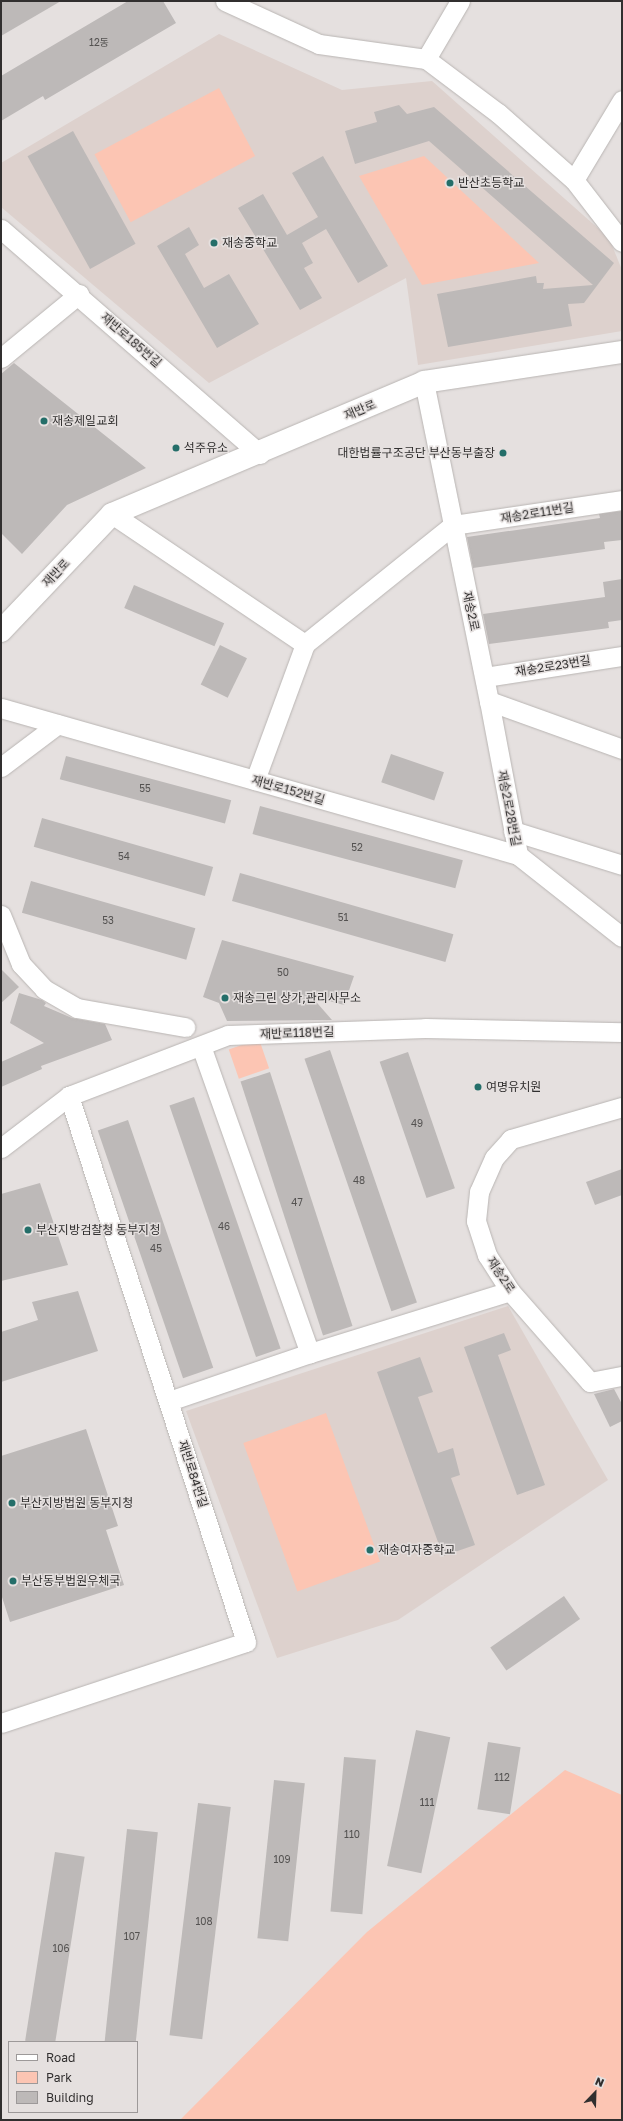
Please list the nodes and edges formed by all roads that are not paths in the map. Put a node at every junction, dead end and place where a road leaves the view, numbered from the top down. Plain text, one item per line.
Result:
1 (225, 1) edge
2 (460, 1) edge
3 (426, 59) junction
4 (622, 100) edge
5 (574, 180) junction
6 (1, 229) edge
7 (622, 242) edge
8 (79, 294) junction
9 (622, 352) edge
10 (1, 358) edge
11 (424, 382) junction
12 (260, 454) junction
13 (622, 500) edge
14 (112, 514) junction
15 (453, 525) junction
16 (1, 631) edge
17 (305, 644) junction
18 (622, 656) edge
19 (485, 677) junction
20 (489, 702) junction
21 (1, 708) edge
22 (58, 724) junction
23 (622, 749) edge
24 (1, 767) edge
25 (255, 780) junction
26 (514, 831) junction
27 (518, 855) junction
28 (622, 865) edge
29 (1, 915) edge
30 (622, 937) edge
31 (185, 1026) dead end
32 (622, 1032) edge
33 (201, 1046) junction
34 (69, 1096) junction
35 (622, 1107) edge
36 (1, 1148) edge
37 (510, 1291) junction
38 (310, 1353) junction
39 (622, 1376) edge
40 (170, 1401) junction
41 (1, 1723) edge

1 - 3 street
2 - 3 street
3 - 5 street
4 - 5 street
5 - 7 street
6 - 8 street, 재반로185번길
8 - 10 street
8 - 12 street, 재반로185번길
9 - 11 main road, 재반로
11 - 12 main road, 재반로
11 - 15 street, 재송2로
12 - 14 main road, 재반로
13 - 15 street, 재송2로11번길
14 - 16 main road, 재반로
14 - 17 street
15 - 17 street
15 - 19 street, 재송2로
17 - 25 street
18 - 19 street, 재송2로23번길
19 - 20 street, 재송2로
20 - 23 street
20 - 26 street, 재송2로28번길
21 - 22 street, 재반로152번길
22 - 24 street
22 - 25 street, 재반로152번길
25 - 27 street, 재반로152번길
26 - 27 street, 재송2로28번길
26 - 28 street
27 - 30 street, 재송2로28번길
29 - 31 street
32 - 33 street, 재반로118번길
33 - 34 street, 재반로118번길
33 - 38 street
34 - 36 street, 재반로118번길
34 - 40 street
35 - 37 street, 재송2로
37 - 38 street
37 - 39 street, 재송2로
38 - 40 street
40 - 41 street, 재반로84번길

